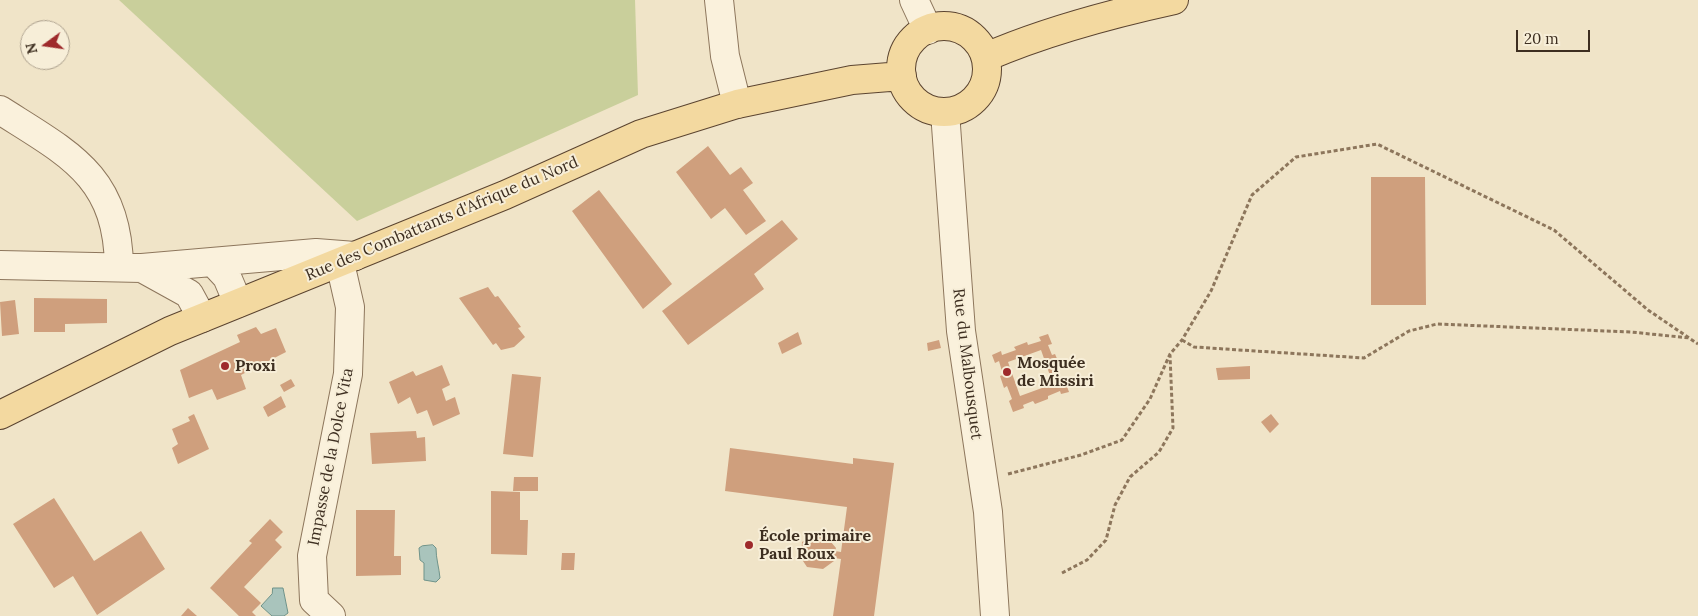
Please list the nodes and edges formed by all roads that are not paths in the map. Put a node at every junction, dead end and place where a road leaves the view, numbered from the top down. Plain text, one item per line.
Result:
1 (719, 0) edge
2 (914, 0) edge
3 (1174, 0) edge
4 (928, 30) junction
5 (986, 58) junction
6 (902, 76) junction
7 (736, 104) junction
8 (0, 110) edge
9 (944, 112) junction
10 (348, 260) junction
11 (213, 262) junction
12 (0, 265) edge
13 (131, 268) junction
14 (238, 303) junction
15 (202, 318) junction
16 (0, 415) edge
17 (315, 611) edge
18 (995, 616) edge

1 - 7 street
2 - 4 street
3 - 5 main road
4 - 5 main road
4 - 6 main road
5 - 9 main road
6 - 7 main road, Rue des Combattants d'Afrique du Nord
6 - 9 main road
7 - 10 main road, Rue des Combattants d'Afrique du Nord
8 - 13 street
9 - 18 street, Rue du Malbousquet
10 - 11 street
10 - 14 main road, Rue des Combattants d'Afrique du Nord
10 - 17 street, Impasse de la Dolce Vita
11 - 13 street
11 - 14 street
12 - 13 street
13 - 15 street
14 - 15 main road, Rue des Combattants d'Afrique du Nord
15 - 16 main road, Rue des Combattants d'Afrique du Nord

